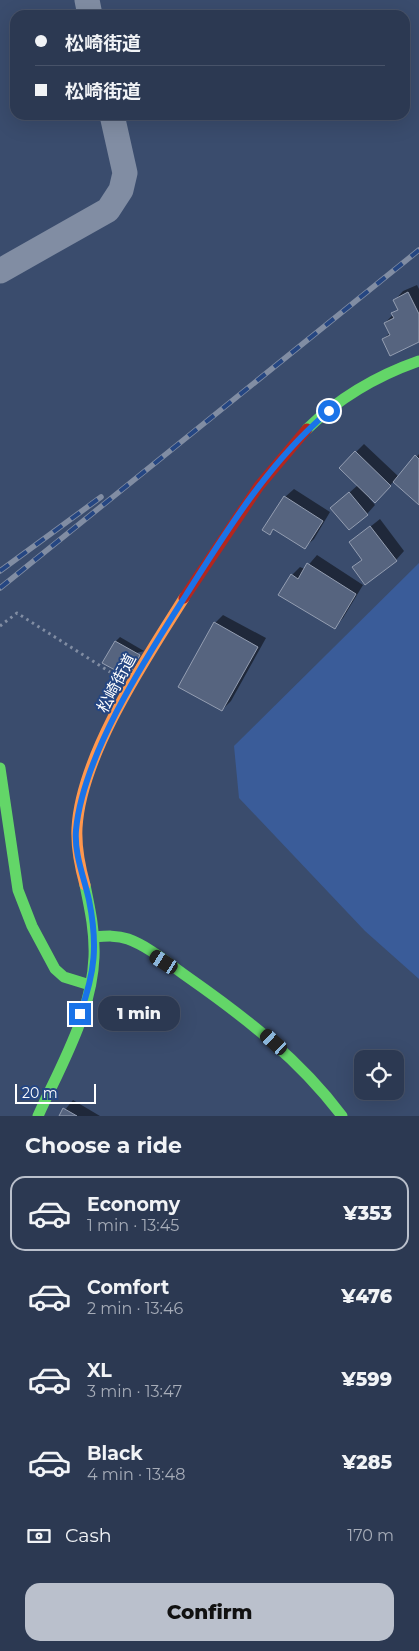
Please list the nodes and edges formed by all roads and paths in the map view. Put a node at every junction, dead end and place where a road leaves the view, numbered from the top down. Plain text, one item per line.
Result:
1 (113, 120) edge
2 (0, 270) edge
3 (419, 361) edge
4 (0, 626) edge
5 (132, 686) junction
6 (0, 768) edge
7 (94, 937) junction
8 (90, 985) junction
9 (38, 1116) edge
10 (342, 1116) edge

1 - 2 street
3 - 5 main road, 松崎街道
4 - 5 path
5 - 7 main road, 松崎街道
6 - 8 main road
7 - 8 main road, 松崎街道
7 - 10 main road
8 - 9 main road, 松崎街道

